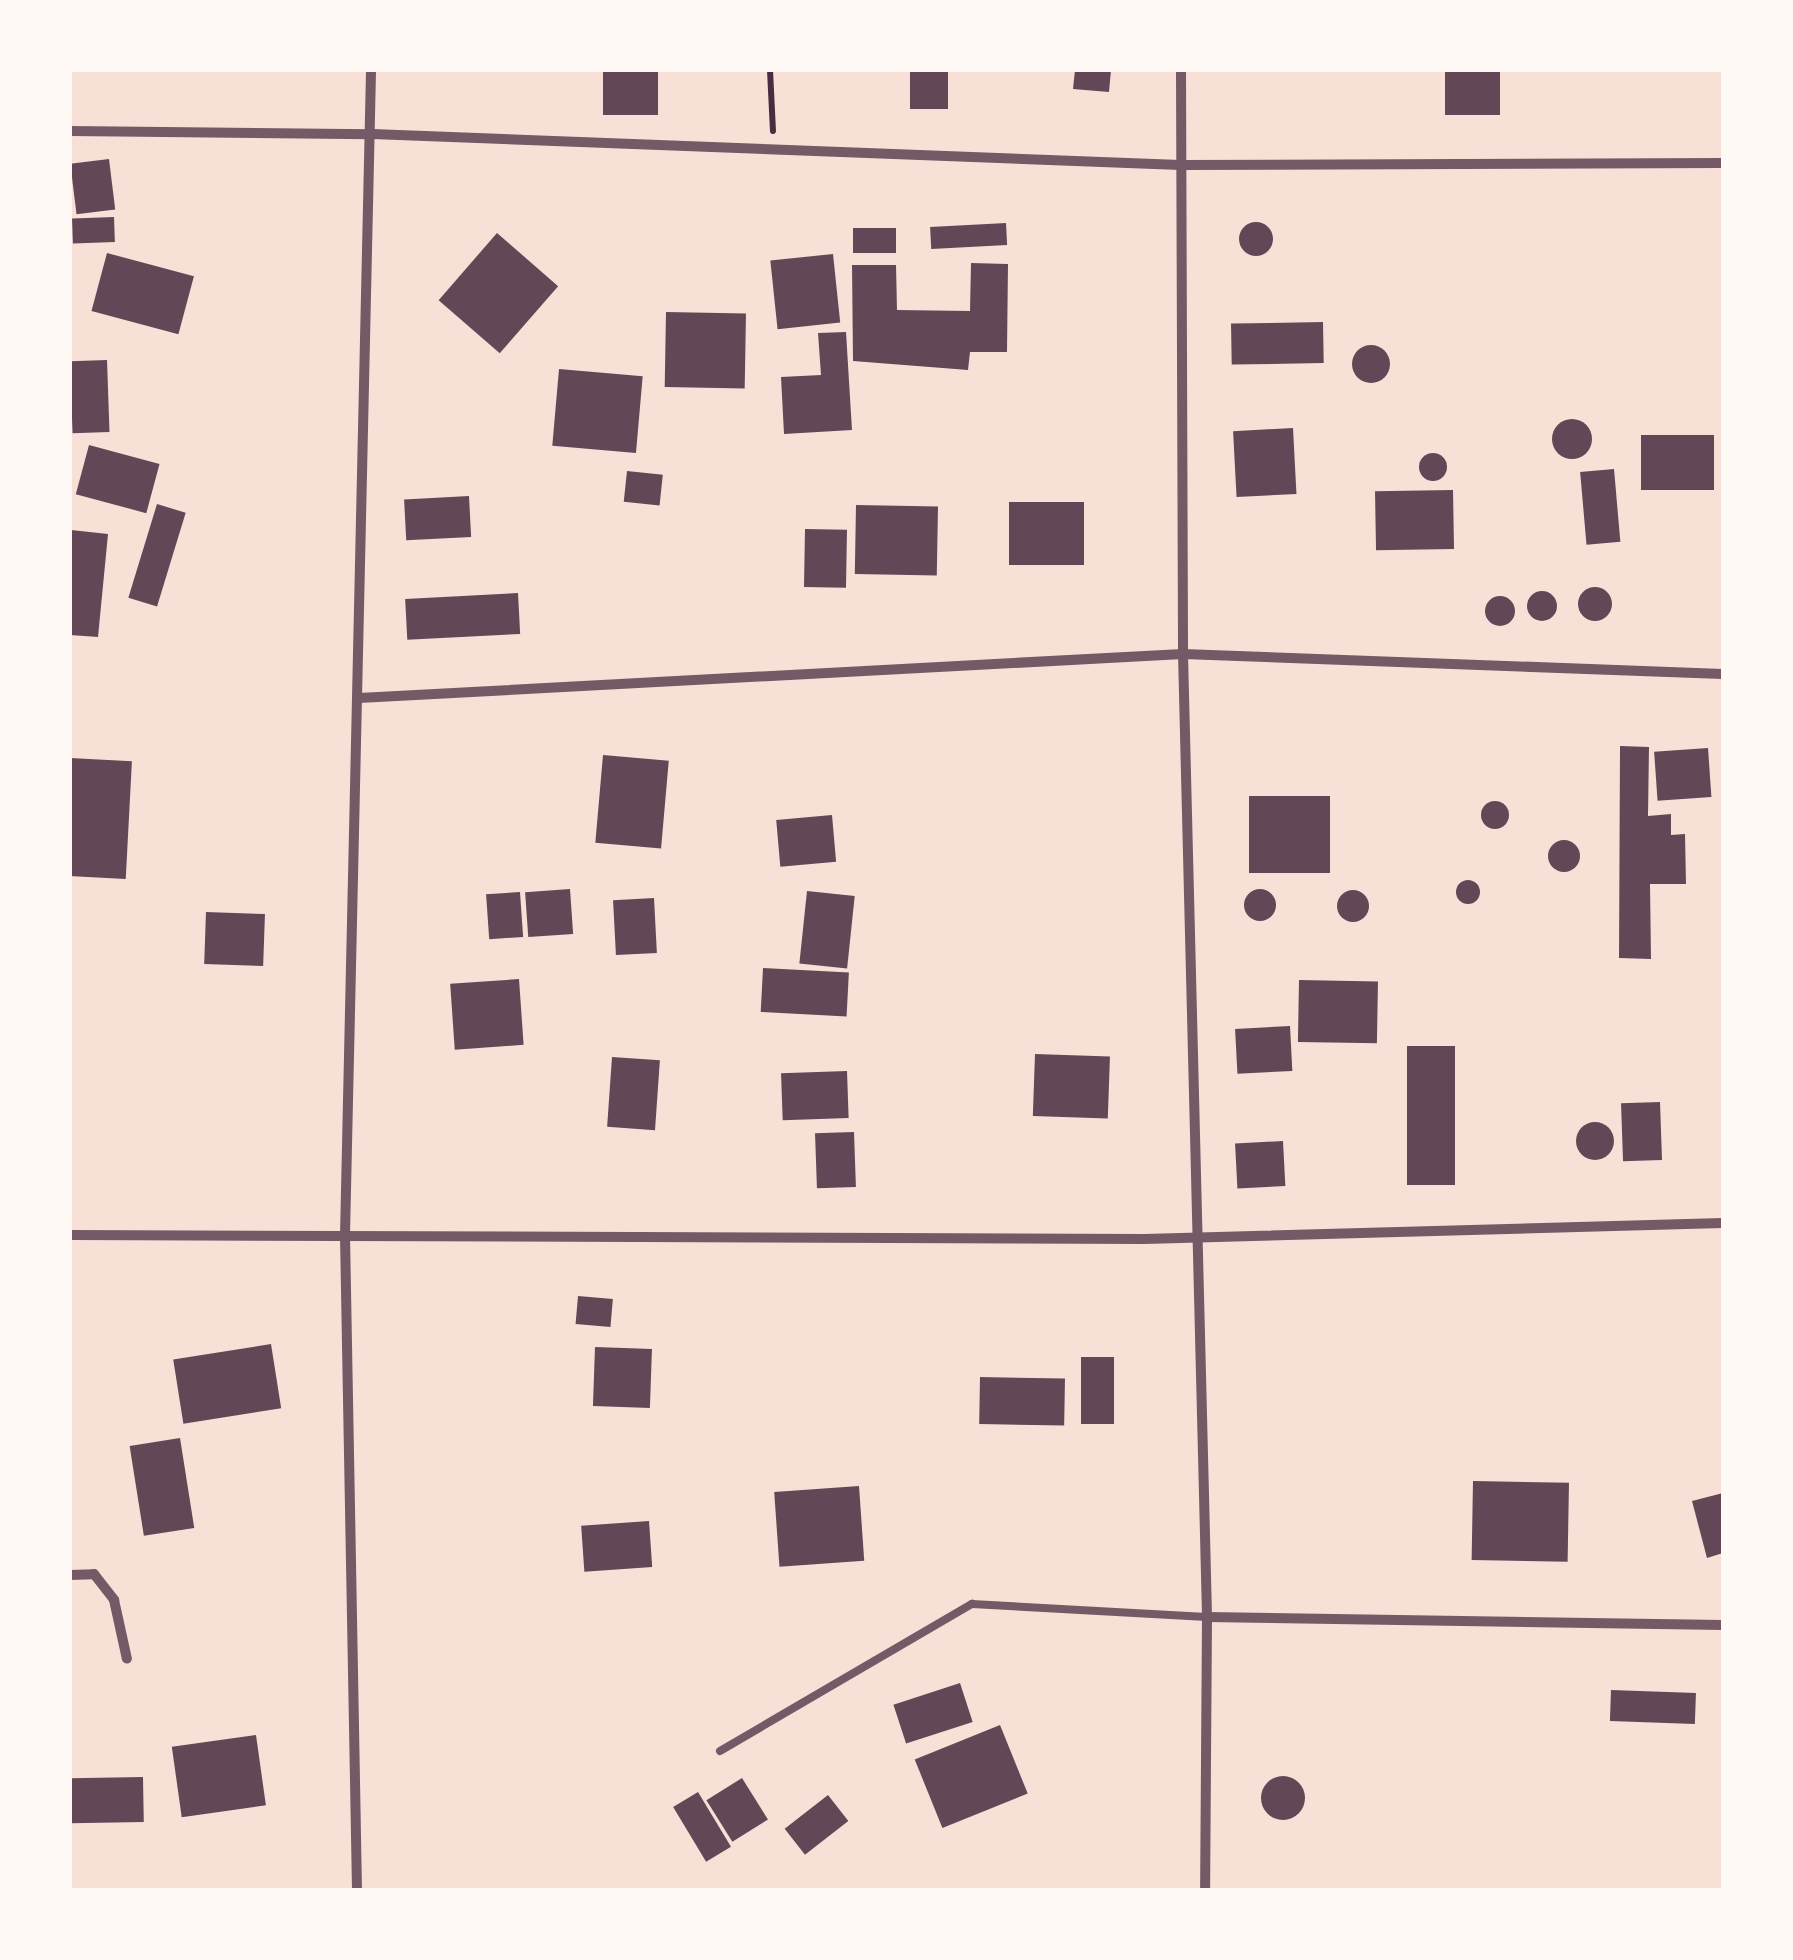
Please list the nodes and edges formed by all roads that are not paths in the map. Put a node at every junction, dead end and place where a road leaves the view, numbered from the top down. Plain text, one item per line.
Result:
1 (371, 70) edge
2 (1181, 70) edge
3 (70, 131) edge
4 (372, 134) junction
5 (1723, 163) edge
6 (1180, 164) junction
7 (1183, 654) junction
8 (1723, 674) edge
9 (359, 698) junction
10 (1723, 1223) edge
11 (70, 1235) edge
12 (346, 1235) junction
13 (1198, 1238) junction
14 (70, 1575) edge
15 (1207, 1617) junction
16 (1723, 1625) edge
17 (127, 1660) dead end
18 (720, 1751) dead end
19 (356, 1890) edge
20 (1205, 1890) edge

1 - 4 street
2 - 6 street
3 - 4 street
4 - 6 street
4 - 9 street
5 - 6 street
6 - 7 street
7 - 8 street
7 - 9 street
7 - 13 street
9 - 12 street
10 - 13 street
11 - 12 street
12 - 13 street
12 - 19 street
13 - 15 street
14 - 17 street
15 - 16 street
15 - 18 lane
15 - 20 street

